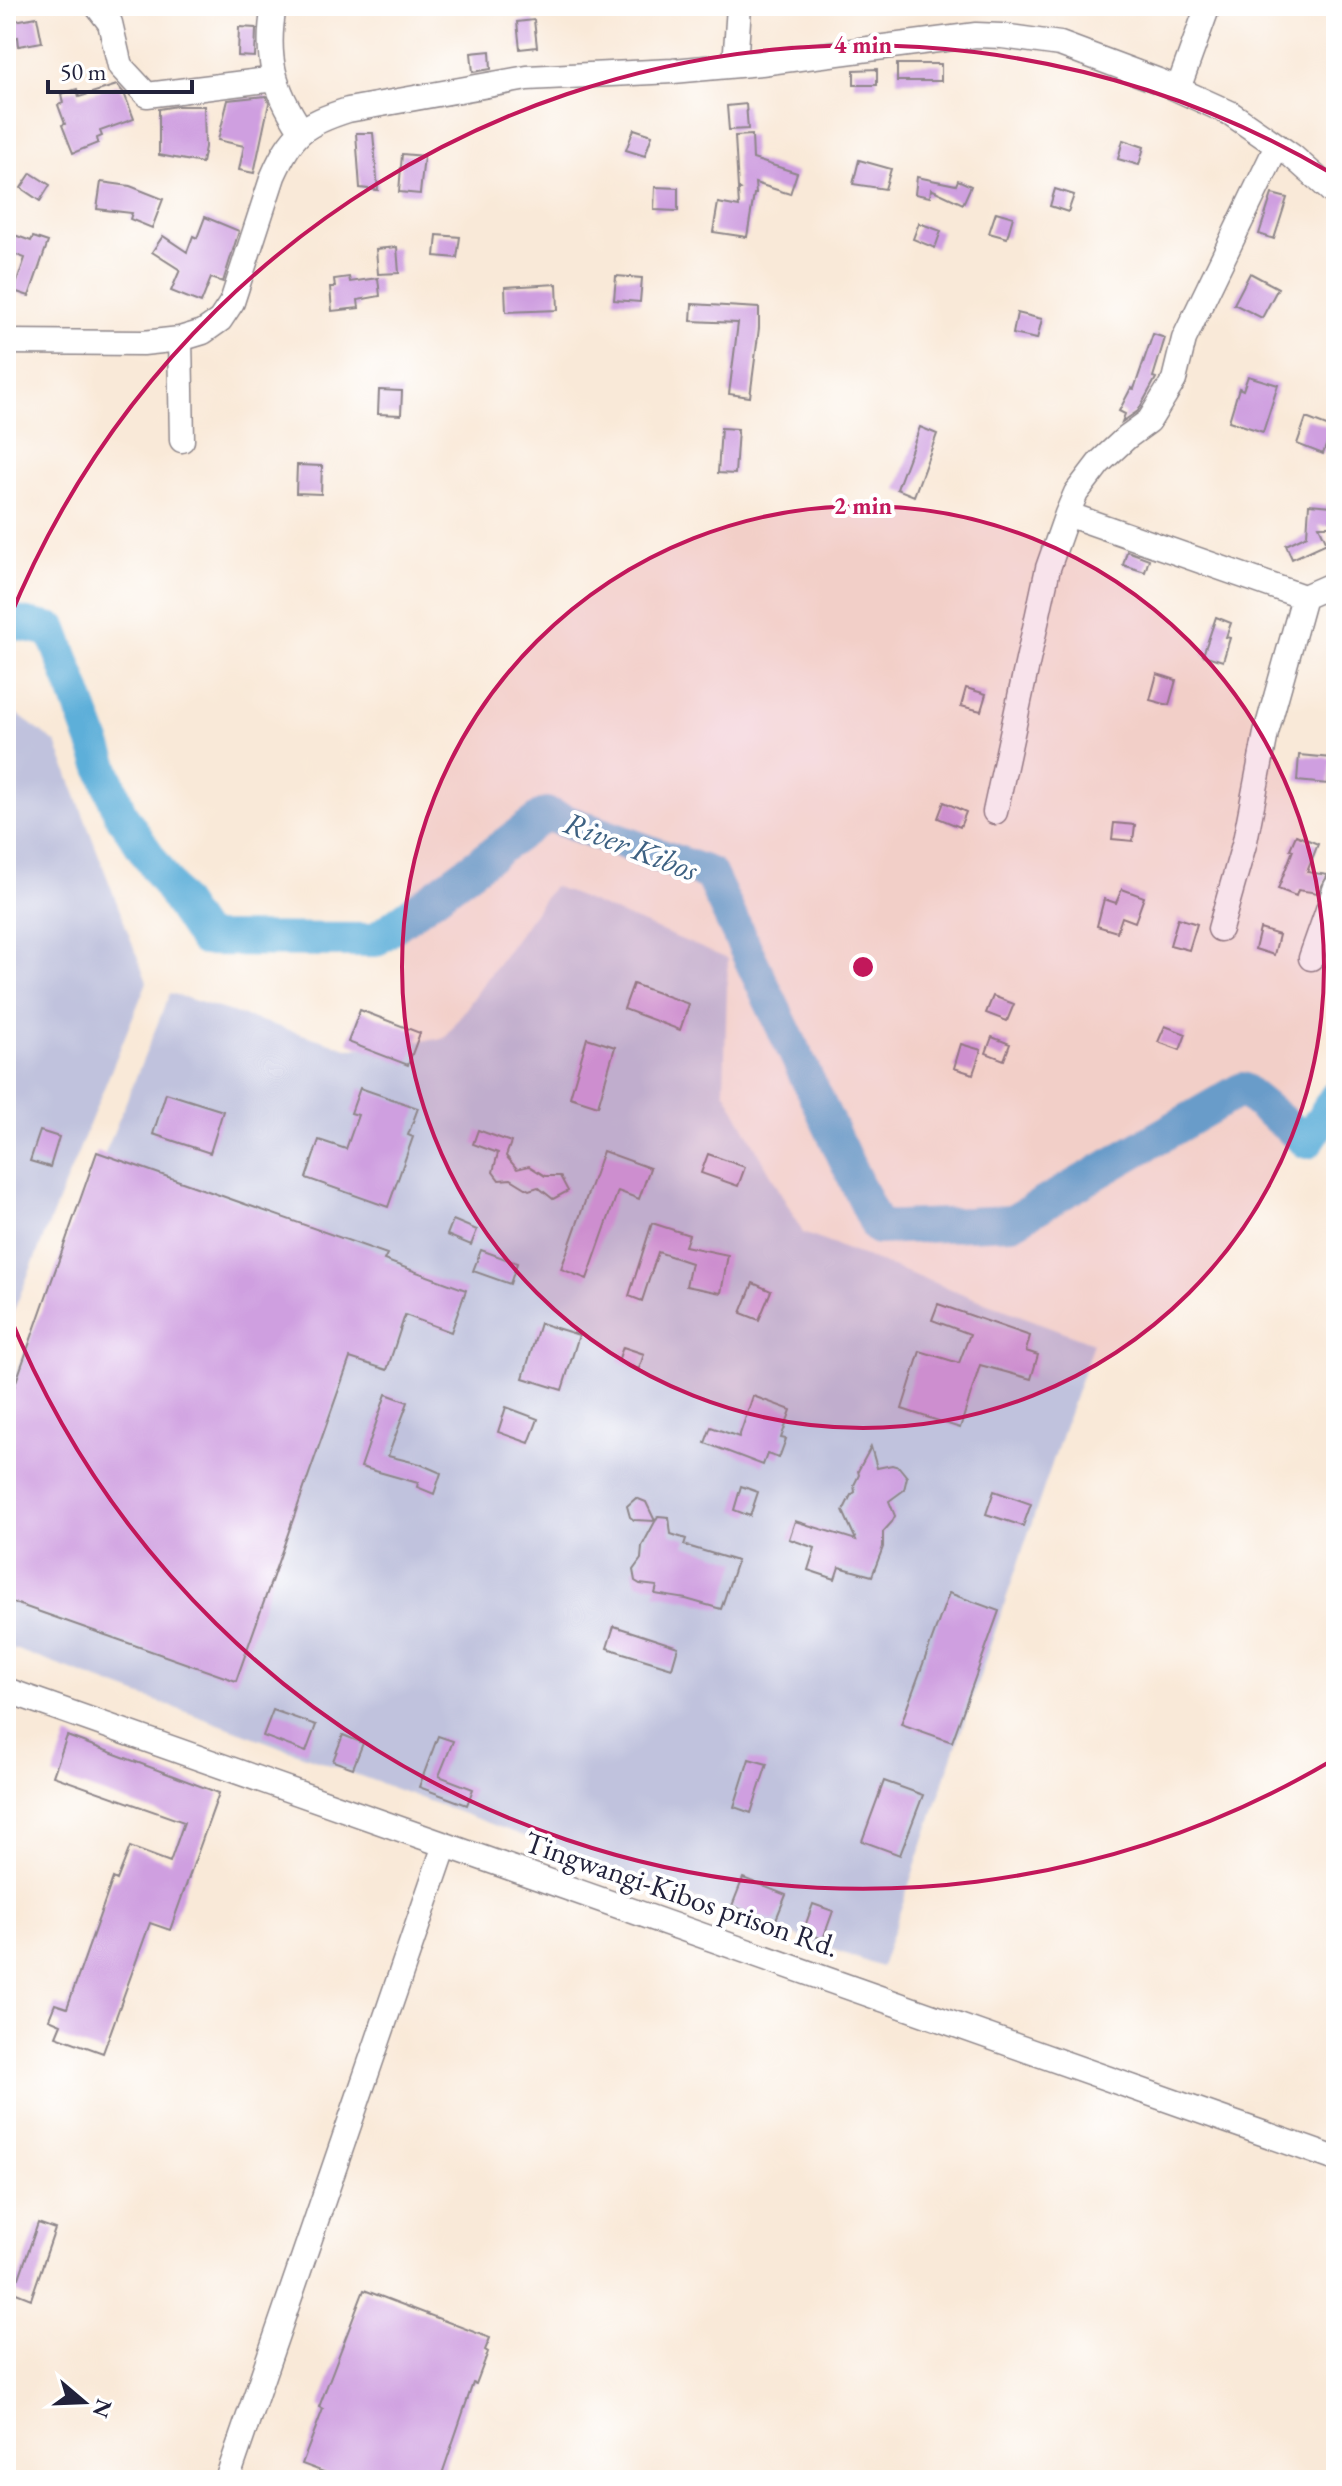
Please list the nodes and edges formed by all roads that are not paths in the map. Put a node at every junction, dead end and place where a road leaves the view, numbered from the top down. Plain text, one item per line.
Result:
1 (97, 6) edge
2 (274, 6) edge
3 (739, 6) edge
4 (1208, 6) edge
5 (735, 65) junction
6 (275, 79) junction
7 (1178, 89) junction
8 (301, 130) junction
9 (1277, 146) junction
10 (1336, 195) edge
11 (180, 339) junction
12 (6, 342) edge
13 (182, 440) dead end
14 (1067, 514) junction
15 (1336, 583) edge
16 (1304, 597) junction
17 (995, 812) dead end
18 (1336, 887) edge
19 (1220, 929) dead end
20 (1311, 958) dead end
21 (6, 1690) edge
22 (445, 1845) junction
23 (1336, 2159) edge
24 (227, 2480) edge

1 - 6 street
2 - 6 street
3 - 5 street
4 - 7 street
5 - 7 street
5 - 8 street
6 - 8 street
7 - 9 street
8 - 11 street
9 - 10 street
9 - 14 street
11 - 12 street
11 - 13 street
14 - 16 street
14 - 17 street
15 - 16 street
16 - 19 street
18 - 20 street
21 - 22 street, Tingwangi-Kibos prison Rd.
22 - 23 street, Tingwangi-Kibos prison Rd.
22 - 24 street

